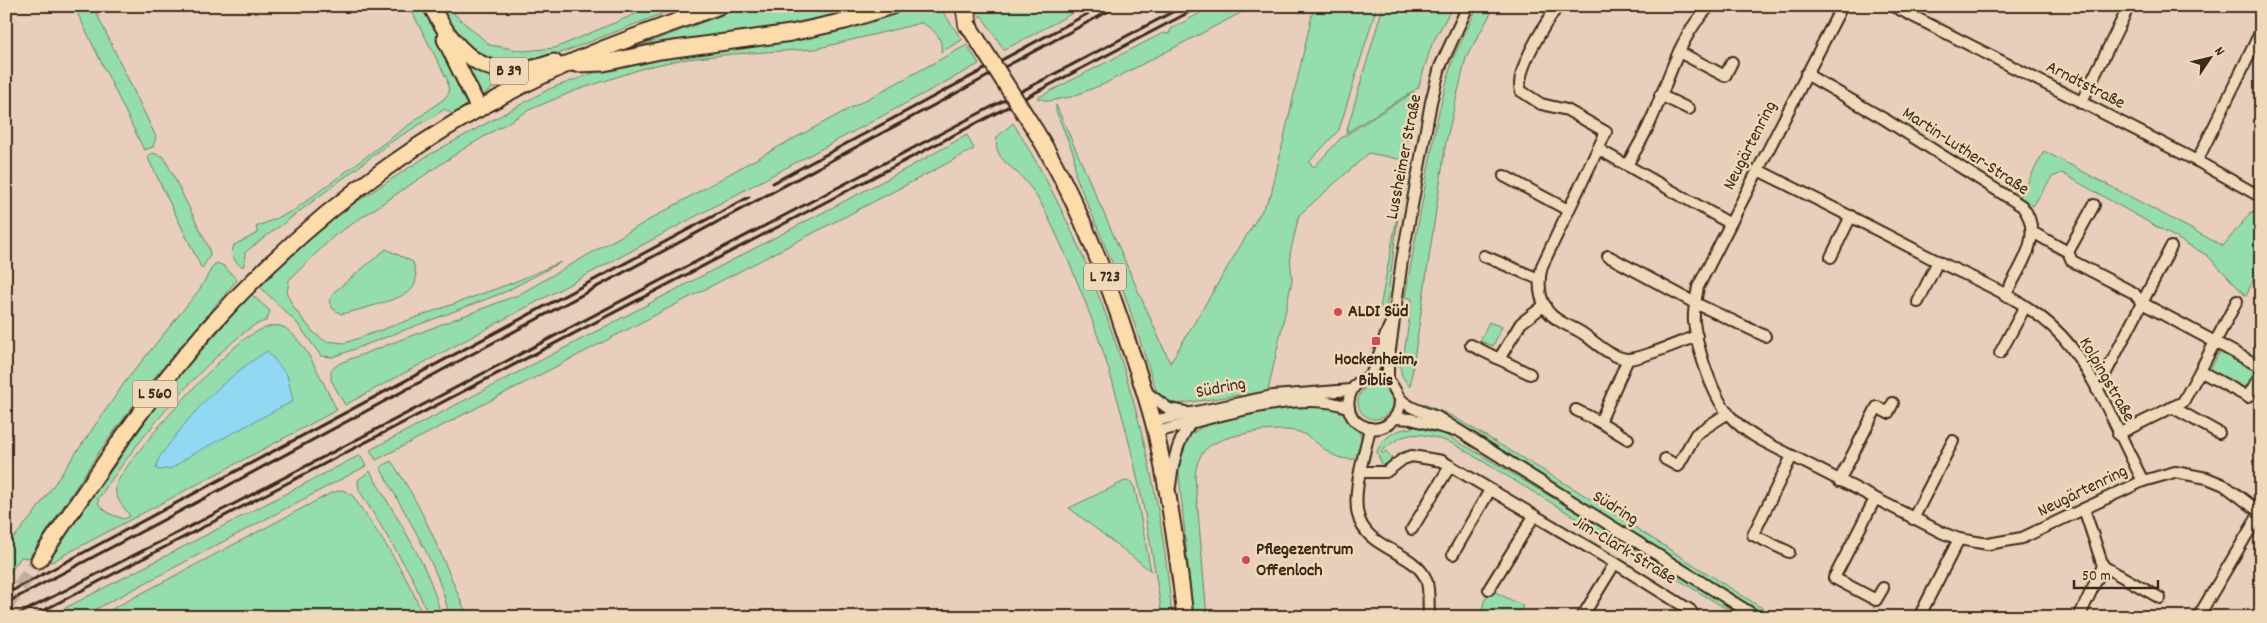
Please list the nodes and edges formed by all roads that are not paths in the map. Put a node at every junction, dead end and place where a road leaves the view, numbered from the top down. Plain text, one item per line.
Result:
1 (430, 6) edge
2 (720, 6) edge
3 (892, 6) edge
4 (954, 6) edge
5 (965, 6) edge
6 (1468, 6) edge
7 (1558, 6) edge
8 (1710, 6) edge
9 (1842, 6) edge
10 (1893, 6) edge
11 (2129, 6) edge
12 (441, 25) junction
13 (968, 25) junction
14 (2261, 31) edge
15 (1679, 52) junction
16 (592, 54) junction
17 (1732, 62) dead end
18 (567, 65) junction
19 (1806, 74) junction
20 (1660, 95) junction
21 (2081, 103) junction
22 (479, 109) junction
23 (1689, 109) dead end
24 (1598, 149) junction
25 (2197, 161) junction
26 (1627, 165) junction
27 (1758, 170) junction
28 (1504, 176) dead end
29 (2261, 197) edge
30 (2094, 205) dead end
31 (1568, 210) junction
32 (1851, 216) junction
33 (1729, 222) junction
34 (2034, 234) junction
35 (2172, 247) dead end
36 (2068, 252) junction
37 (1484, 256) dead end
38 (1608, 256) dead end
39 (1830, 257) dead end
40 (1938, 261) junction
41 (1539, 279) junction
42 (2005, 296) junction
43 (2237, 301) dead end
44 (1918, 302) dead end
45 (1695, 303) junction
46 (2142, 303) junction
47 (1545, 305) junction
48 (2026, 307) junction
49 (1393, 320) junction
50 (1697, 336) junction
51 (1765, 336) dead end
52 (2215, 342) junction
53 (1471, 345) dead end
54 (2000, 354) dead end
55 (1499, 359) junction
56 (1628, 359) junction
57 (2261, 367) edge
58 (2200, 372) junction
59 (2261, 373) edge
60 (1530, 374) dead end
61 (1370, 377) junction
62 (1388, 381) junction
63 (1144, 390) junction
64 (1351, 390) junction
65 (2097, 390) junction
66 (2251, 391) junction
67 (2261, 396) edge
68 (1400, 399) junction
69 (1893, 403) dead end
70 (2172, 407) junction
71 (1348, 408) junction
72 (1576, 410) dead end
73 (1186, 413) junction
74 (1728, 414) junction
75 (1396, 418) junction
76 (1600, 422) junction
77 (1190, 424) junction
78 (1154, 427) junction
79 (1370, 428) junction
80 (1456, 431) junction
81 (2219, 433) dead end
82 (2118, 434) junction
83 (1628, 439) dead end
84 (1953, 441) dead end
85 (1792, 456) junction
86 (1665, 459) dead end
87 (1450, 466) junction
88 (1361, 472) junction
89 (1839, 481) junction
90 (2143, 481) junction
91 (1490, 490) junction
92 (1169, 497) junction
93 (1875, 499) junction
94 (2084, 509) junction
95 (2261, 511) edge
96 (1534, 516) junction
97 (1913, 519) junction
98 (1412, 529) dead end
99 (1958, 540) junction
100 (1789, 552) dead end
101 (1453, 554) dead end
102 (39, 560) tunnel mouth
103 (1616, 563) junction
104 (2103, 566) junction
105 (1882, 588) dead end
106 (1489, 589) dead end
107 (2160, 598) dead end
108 (2082, 616) edge
109 (1185, 617) edge
110 (1429, 617) edge
111 (1582, 617) edge
112 (1696, 617) edge
113 (1757, 617) edge
114 (1919, 617) edge
115 (2198, 617) edge

1 - 12 main road, B 39
2 - 16 main road, B 39
3 - 18 main road
4 - 13 main road, L 723
5 - 13 highway
6 - 49 street, Lussheimer Straße
7 - 24 street
8 - 15 street
9 - 19 street, Neugärtenring
10 - 21 street, Arndtstraße
11 - 21 street
12 - 16 main road, B 39
12 - 22 main road
13 - 63 main road, L 723, bridge
14 - 25 street
15 - 17 street
15 - 20 street
16 - 18 main road, L 560
18 - 22 main road, L 560
19 - 27 street, Neugärtenring
19 - 34 street, Martin-Luther-Straße
20 - 23 street
20 - 26 street
21 - 25 street, Arndtstraße
22 - 102 main road, L 560
24 - 26 street
24 - 31 street
25 - 29 street, Arndtstraße
26 - 33 street
27 - 32 street, Kolpingstraße
27 - 33 street, Neugärtenring
28 - 31 street
30 - 36 street
31 - 41 street
32 - 39 street
32 - 40 street, Kolpingstraße
33 - 45 street, Neugärtenring
34 - 36 street
34 - 42 street
35 - 46 street
36 - 46 street
37 - 41 street
38 - 45 street
40 - 42 street, Kolpingstraße
40 - 44 street
41 - 47 street
42 - 48 street, Kolpingstraße
43 - 52 street
45 - 50 street, Neugärtenring
45 - 51 street
46 - 52 street
46 - 65 street
47 - 55 street
47 - 56 street
48 - 54 street
48 - 65 street, Kolpingstraße
49 - 61 street, Lussheimer Straße
49 - 62 street, Lussheimer Straße
50 - 56 street
50 - 74 street, Neugärtenring
52 - 57 street
52 - 58 street
53 - 55 street
55 - 60 street
56 - 76 street
58 - 66 street
58 - 70 street
59 - 66 street
61 - 62 street
61 - 64 street
62 - 68 street, Südring
63 - 73 street, Südring
63 - 78 main road, L 723
64 - 71 street
64 - 73 street, Südring
65 - 82 street, Kolpingstraße
66 - 67 street
68 - 75 street
68 - 80 street, Südring
69 - 89 street
70 - 81 street
70 - 82 street
71 - 77 street, Südring
71 - 79 street
72 - 76 street
73 - 78 street, Südring
74 - 85 street, Neugärtenring
74 - 86 street
75 - 79 street
75 - 80 street, Südring
76 - 83 street
77 - 78 street, Südring
77 - 92 street, Südring
78 - 92 main road, L 723
79 - 88 street
80 - 113 street, Südring
82 - 90 street, Kolpingstraße
84 - 97 street
85 - 89 street, Neugärtenring
85 - 100 street
87 - 88 street, Jim-Clark-Straße
87 - 91 street, Jim-Clark-Straße
87 - 98 street
88 - 110 street
89 - 93 street, Neugärtenring
90 - 94 street, Neugärtenring
90 - 95 street, Neugärtenring
91 - 96 street, Jim-Clark-Straße
91 - 101 street
92 - 109 main road, L 723
93 - 97 street, Neugärtenring
93 - 105 street
94 - 99 street, Neugärtenring
94 - 104 street
95 - 115 street
96 - 103 street, Jim-Clark-Straße
96 - 106 street
97 - 99 street, Neugärtenring
99 - 114 street
103 - 111 street
103 - 112 street, Jim-Clark-Straße
104 - 107 street
104 - 108 street

